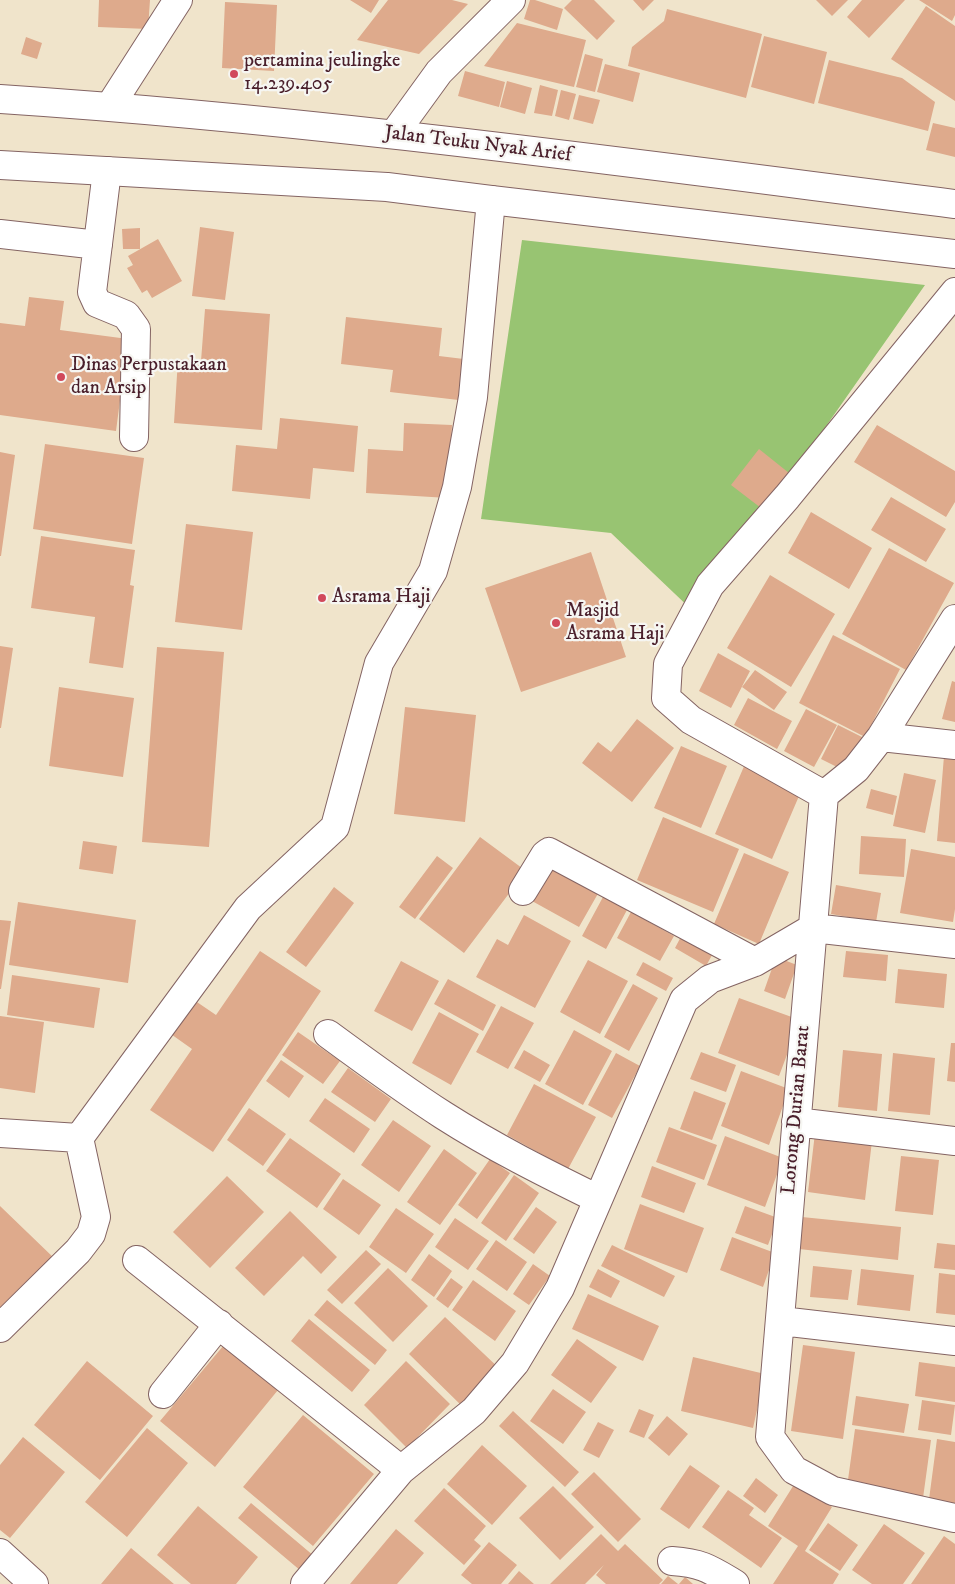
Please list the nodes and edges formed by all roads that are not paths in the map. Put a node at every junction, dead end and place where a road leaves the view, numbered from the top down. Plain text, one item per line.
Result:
1 (178, 0) edge
2 (511, 0) edge
3 (0, 99) edge
4 (110, 106) junction
5 (394, 134) junction
6 (0, 165) edge
7 (107, 171) junction
8 (491, 200) junction
9 (955, 204) edge
10 (0, 234) edge
11 (98, 246) junction
12 (955, 254) edge
13 (955, 292) edge
14 (134, 437) dead end
15 (955, 619) edge
16 (881, 737) junction
17 (955, 745) edge
18 (824, 794) junction
19 (524, 891) dead end
20 (813, 928) junction
21 (955, 944) edge
22 (755, 962) junction
23 (328, 1034) dead end
24 (796, 1122) junction
25 (0, 1133) edge
26 (79, 1138) junction
27 (955, 1141) edge
28 (598, 1199) junction
29 (137, 1260) dead end
30 (781, 1321) junction
31 (219, 1324) junction
32 (0, 1328) edge
33 (955, 1341) edge
34 (163, 1394) dead end
35 (400, 1470) junction
36 (955, 1518) edge
37 (0, 1553) edge
38 (672, 1561) dead end
39 (34, 1584) edge
40 (305, 1584) edge
41 (735, 1584) edge

1 - 4 main road
2 - 5 main road
3 - 4 main road, Jalan Teuku Nyak Arief
4 - 5 main road, Jalan Teuku Nyak Arief
5 - 9 main road, Jalan Teuku Nyak Arief
6 - 7 main road
7 - 8 main road
7 - 11 main road
8 - 12 main road
8 - 26 main road
10 - 11 main road
11 - 14 main road
13 - 18 main road
15 - 16 main road
16 - 17 main road
16 - 18 main road
18 - 20 main road, Lorong Durian Barat
19 - 22 main road
20 - 21 main road
20 - 22 main road
20 - 24 main road, Lorong Durian Barat
22 - 28 main road
23 - 28 main road
24 - 27 main road
24 - 30 main road, Lorong Durian Barat
25 - 26 main road
26 - 32 main road
28 - 35 main road
29 - 31 main road
30 - 33 main road
30 - 36 main road, Lorong Durian Barat
31 - 34 main road
31 - 35 main road
35 - 40 main road
37 - 39 main road
38 - 41 main road

